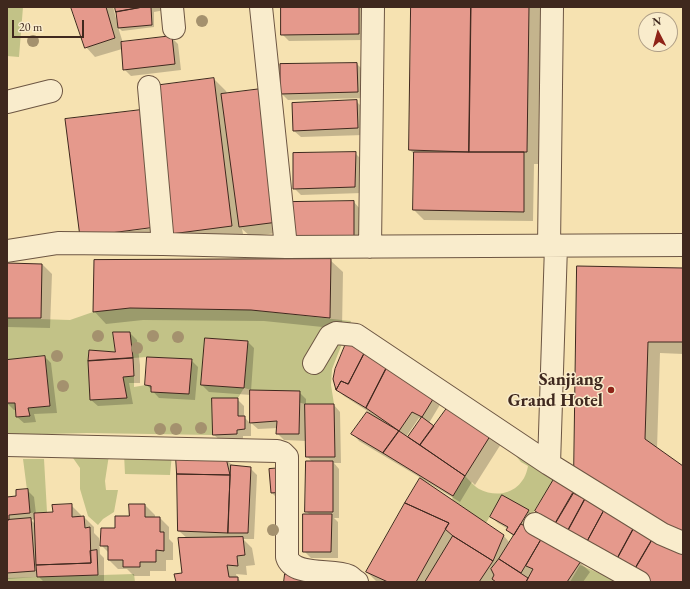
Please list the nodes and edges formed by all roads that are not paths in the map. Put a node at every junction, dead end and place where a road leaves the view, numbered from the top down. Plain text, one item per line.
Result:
1 (260, 7) edge
2 (373, 7) edge
3 (552, 7) edge
4 (149, 87) dead end
5 (51, 91) dead end
6 (7, 102) edge
7 (163, 244) junction
8 (683, 245) edge
9 (552, 246) junction
10 (286, 247) junction
11 (370, 247) junction
12 (7, 251) edge
13 (314, 363) dead end
14 (7, 445) edge
15 (549, 464) junction
16 (535, 524) dead end
17 (683, 543) edge
18 (357, 582) edge
19 (639, 582) edge

1 - 10 street
2 - 11 street
3 - 9 street
4 - 7 street
5 - 6 street
7 - 10 street
7 - 12 street
8 - 9 street
9 - 11 street
9 - 15 street
10 - 11 street
13 - 15 street
14 - 18 street
15 - 17 street
16 - 19 street

